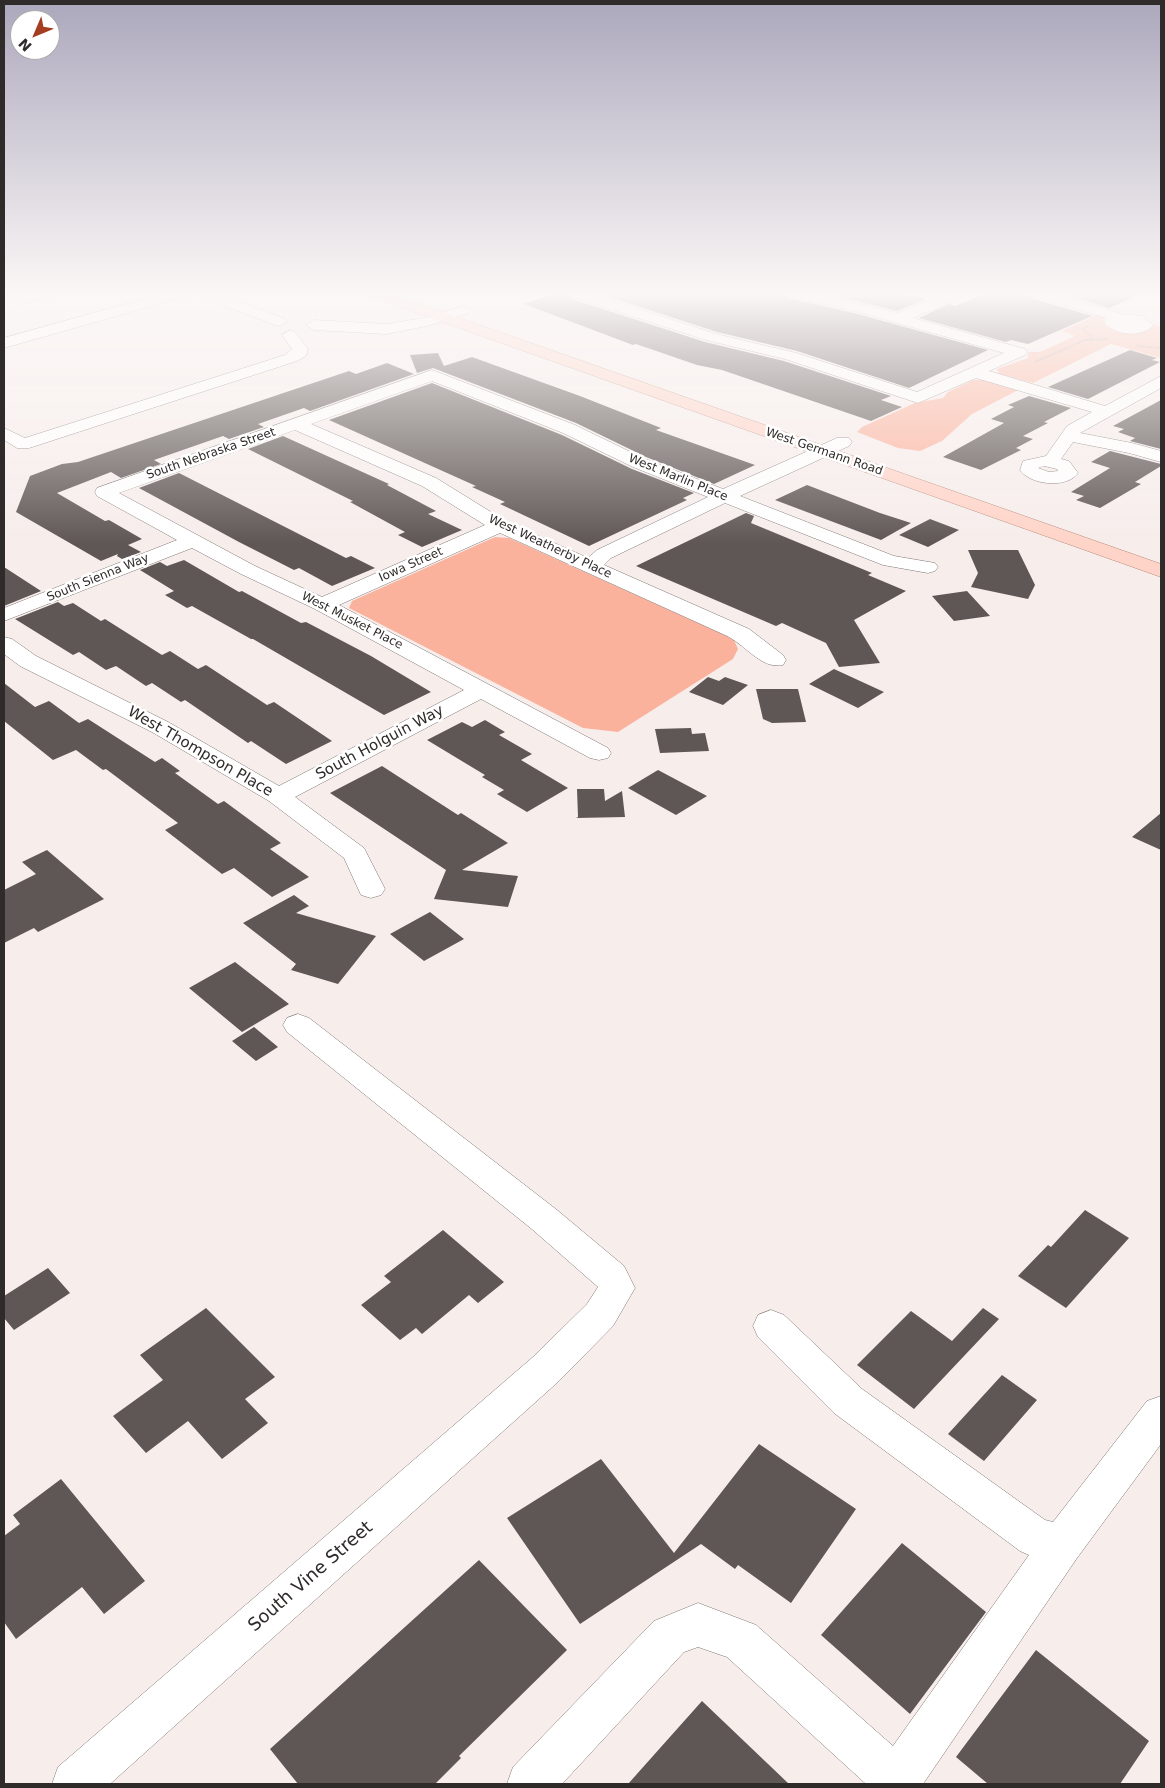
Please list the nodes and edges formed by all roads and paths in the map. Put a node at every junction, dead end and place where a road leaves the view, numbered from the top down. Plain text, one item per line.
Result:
1 (234, 376) edge
2 (431, 376) edge
3 (433, 376) edge
4 (602, 376) edge
5 (654, 376) edge
6 (852, 376) edge
7 (964, 376) edge
8 (989, 376) edge
9 (1161, 381) edge
10 (1105, 411) junction
11 (771, 417) dead end
12 (296, 424) junction
13 (4, 433) edge
14 (818, 433) dead end
15 (1067, 436) junction
16 (843, 442) junction
17 (23, 444) junction
18 (4, 450) edge
19 (822, 452) junction
20 (1161, 457) edge
21 (1051, 462) dead end
22 (104, 492) joint
23 (730, 499) junction
24 (1032, 506) dead end
25 (500, 526) junction
26 (192, 541) junction
27 (591, 567) junction
28 (928, 568) dead end
29 (1161, 570) edge
30 (322, 605) junction
31 (4, 615) edge
32 (4, 644) edge
33 (774, 660) dead end
34 (482, 690) junction
35 (599, 753) dead end
36 (278, 796) junction
37 (371, 889) dead end
38 (298, 1025) dead end
39 (771, 1326) dead end
40 (1161, 1413) edge
41 (1062, 1544) junction
42 (899, 1783) edge
43 (75, 1784) edge
44 (530, 1784) edge

1 - 17 street
2 - 12 street, South Nebraska Street
3 - 23 street, West Marlin Place
4 - 19 main road, West Germann Road
5 - 11 main road, West Germann Road
6 - 7 street
8 - 10 street
9 - 10 street
10 - 15 street
12 - 22 street, South Nebraska Street
12 - 25 street, West Weatherby Place
13 - 17 street
14 - 16 main road, West Germann Road
15 - 20 street
15 - 21 street
16 - 19 street
16 - 24 main road, West Germann Road
17 - 18 street
19 - 23 street
19 - 29 main road, West Germann Road
22 - 26 street, West Musket Place
23 - 27 street
23 - 28 street, West Marlin Place
25 - 27 street, West Weatherby Place
25 - 30 street, Iowa Street
26 - 30 street, West Musket Place
26 - 31 street, South Sienna Way
27 - 33 street, West Weatherby Place
30 - 34 street, West Musket Place
32 - 36 street, West Thompson Place
34 - 35 street, West Musket Place
34 - 36 street, South Holguin Way
36 - 37 street, West Thompson Place
38 - 43 street, South Vine Street
39 - 41 street
40 - 41 street
41 - 42 street
42 - 44 street

